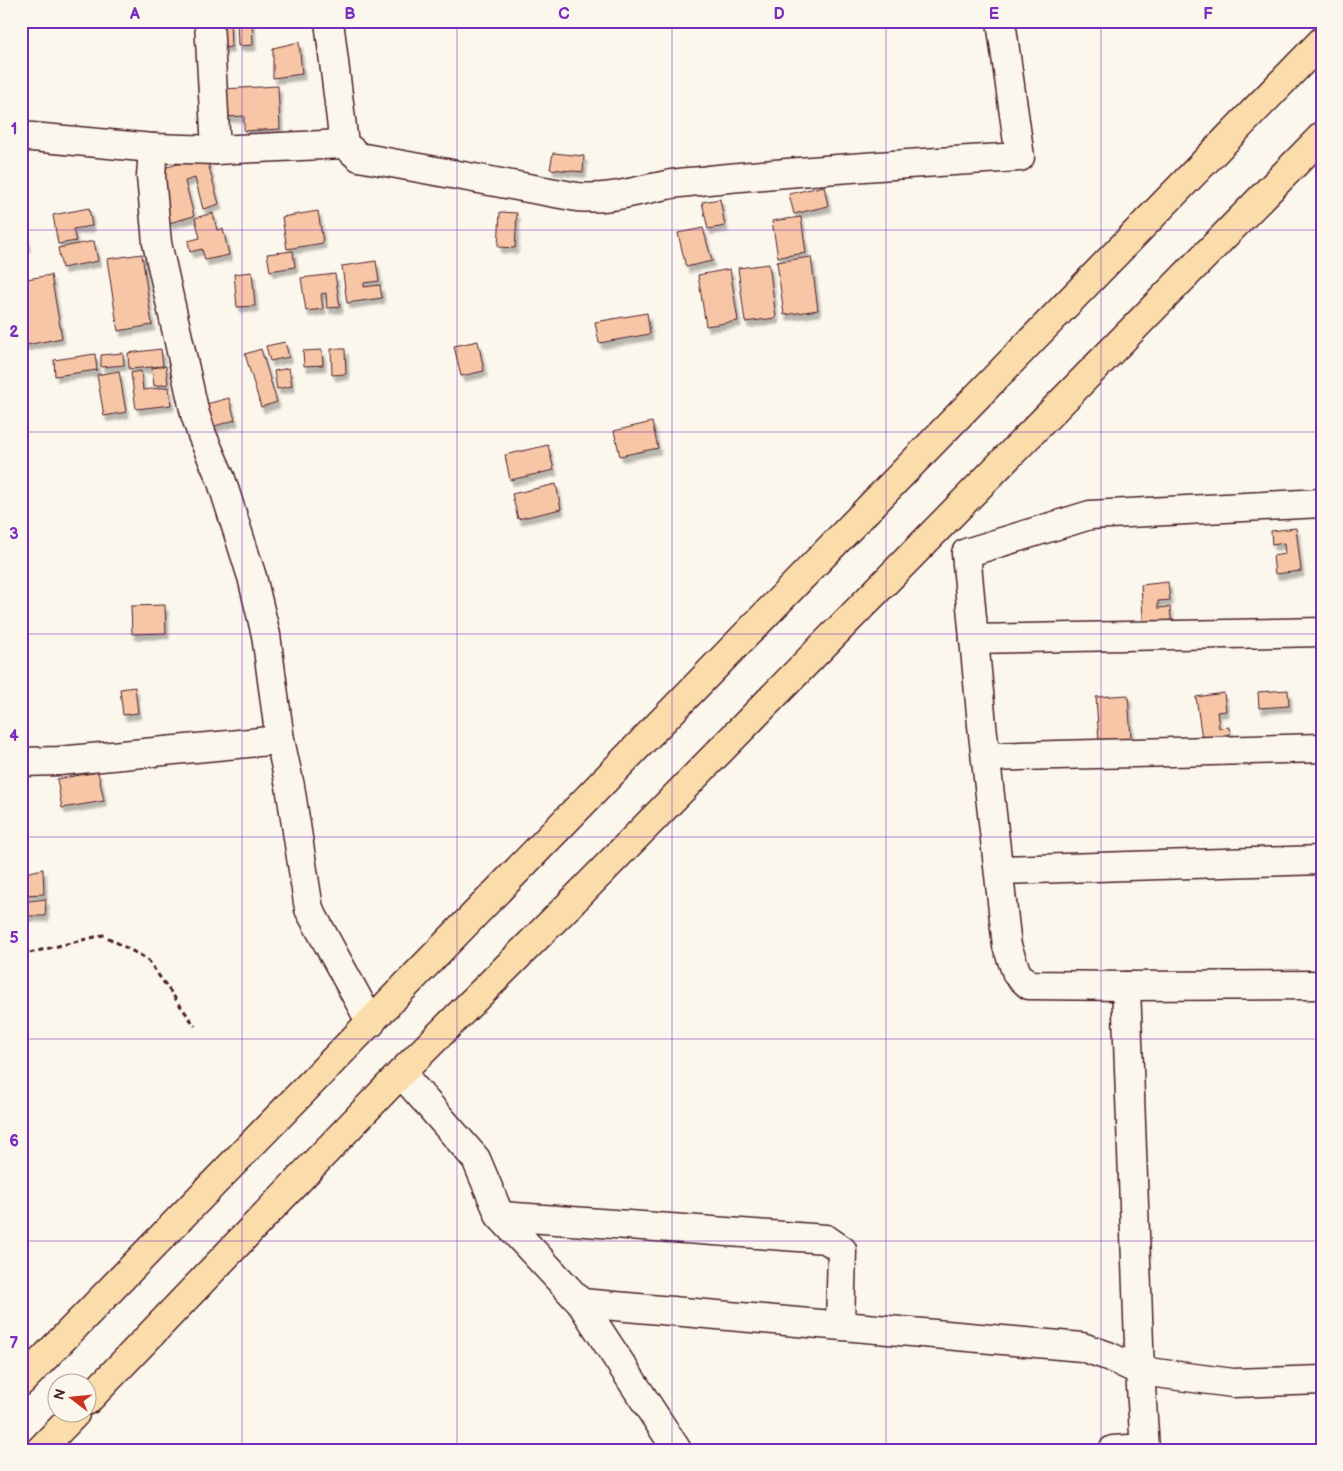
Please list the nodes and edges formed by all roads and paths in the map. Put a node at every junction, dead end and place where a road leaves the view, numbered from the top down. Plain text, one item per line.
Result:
1 (209, 21) edge
2 (329, 21) edge
3 (1001, 21) edge
4 (1322, 42) edge
5 (21, 136) edge
6 (1322, 136) edge
7 (344, 144) junction
8 (153, 148) junction
9 (216, 150) junction
10 (1322, 503) edge
11 (1322, 632) edge
12 (974, 638) junction
13 (280, 740) junction
14 (1322, 748) edge
15 (986, 757) junction
16 (21, 762) edge
17 (1322, 860) edge
18 (999, 870) junction
19 (21, 955) edge
20 (1322, 985) edge
21 (1126, 986) junction
22 (371, 1023) junction
23 (195, 1026) dead end
24 (400, 1073) junction
25 (500, 1216) junction
26 (581, 1303) junction
27 (840, 1326) junction
28 (1140, 1371) junction
29 (1322, 1380) edge
30 (21, 1382) edge
31 (98, 1390) edge
32 (65, 1424) edge
33 (1145, 1449) edge
34 (40, 1450) edge
35 (677, 1450) edge
36 (1113, 1450) edge

1 - 9 street
2 - 7 street
3 - 7 street
4 - 22 main road
5 - 8 street
6 - 24 main road
7 - 9 street
8 - 9 street
8 - 13 street
10 - 12 street
11 - 12 street
12 - 15 street
13 - 16 street
13 - 22 street
14 - 15 street
15 - 18 street
17 - 18 street
18 - 21 street
19 - 23 path
20 - 21 street
21 - 28 street
22 - 30 main road
24 - 25 street
24 - 31 main road
25 - 26 street
25 - 27 street
26 - 27 street
26 - 35 street
27 - 28 street
28 - 29 street
28 - 33 street
32 - 34 main road
33 - 36 street

